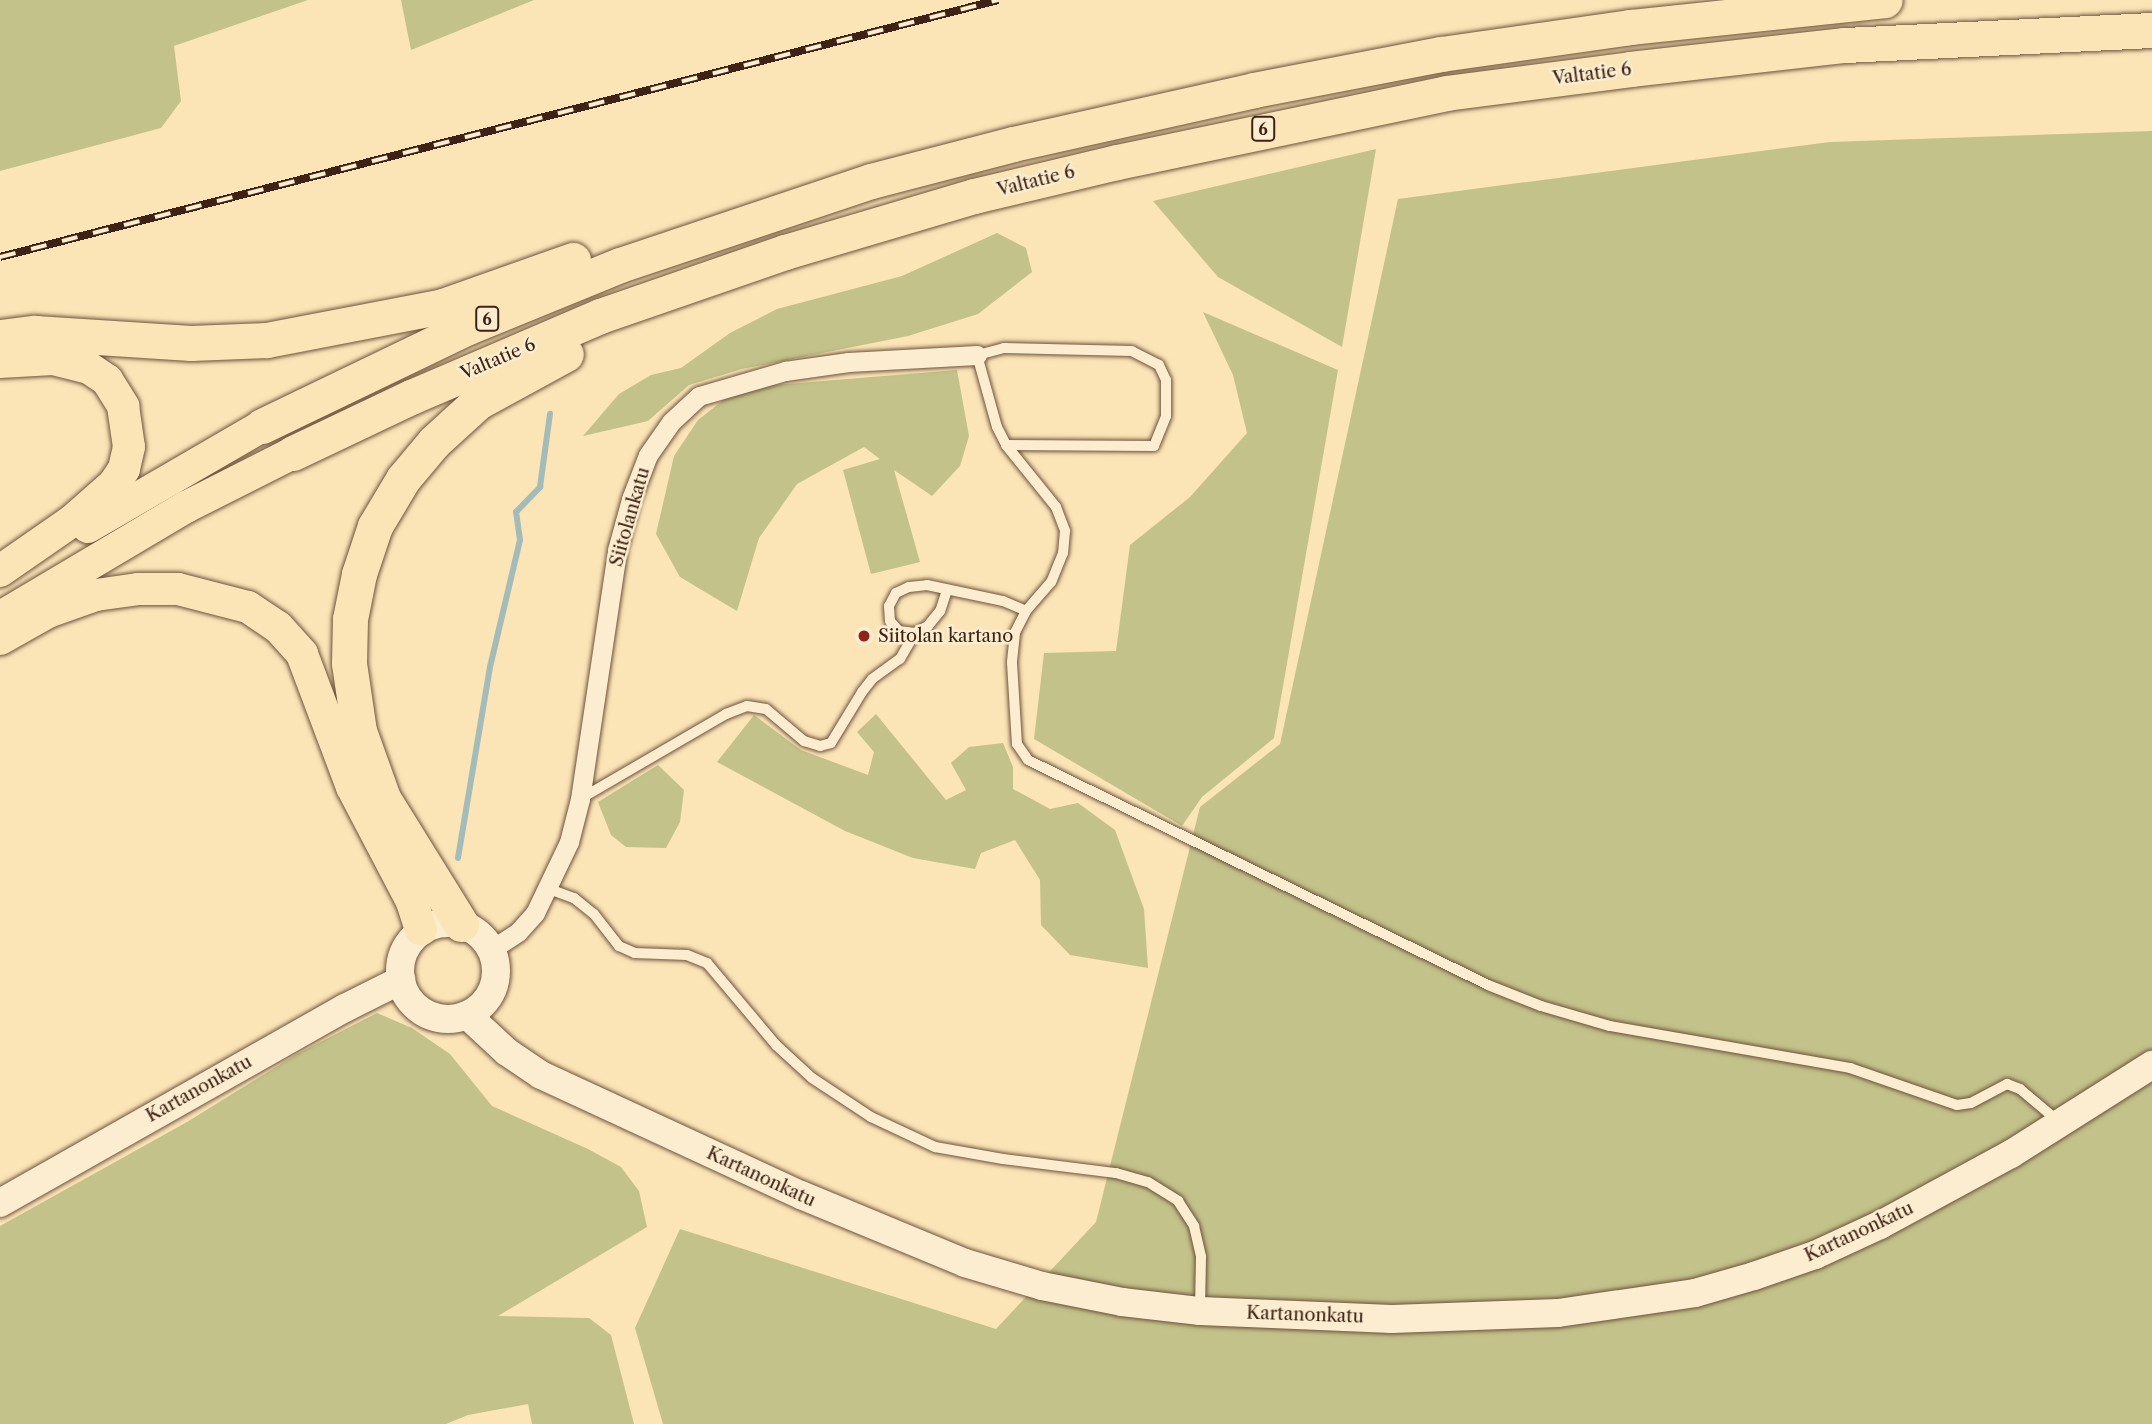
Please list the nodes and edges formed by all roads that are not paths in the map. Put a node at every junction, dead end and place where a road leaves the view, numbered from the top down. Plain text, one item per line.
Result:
1 (1885, 0) edge
2 (2152, 30) edge
3 (974, 196) junction
4 (719, 232) junction
5 (0, 337) edge
6 (977, 355) junction
7 (0, 362) edge
8 (262, 426) joint
9 (1006, 445) junction
10 (293, 453) joint
11 (0, 571) edge
12 (0, 581) edge
13 (947, 590) junction
14 (1026, 611) junction
15 (0, 617) edge
16 (915, 633) junction
17 (0, 639) edge
18 (580, 799) junction
19 (549, 889) junction
20 (461, 924) junction
21 (421, 930) junction
22 (492, 949) junction
23 (401, 980) junction
24 (467, 1015) junction
25 (2152, 1065) edge
26 (2061, 1124) junction
27 (0, 1203) edge
28 (1200, 1311) junction

1 - 4 highway, 6
2 - 3 highway, Valtatie 6 / 6
3 - 10 highway, Valtatie 6 / 6
3 - 20 highway
4 - 5 highway
4 - 8 highway, 6
6 - 9 lane
6 - 9 lane
6 - 18 street, Siitolankatu
7 - 11 highway
8 - 12 highway, 6
9 - 14 lane
10 - 15 highway, Valtatie 6 / 6
13 - 14 lane
13 - 16 lane
13 - 16 lane
14 - 26 lane
16 - 18 lane
17 - 21 highway
18 - 19 street, Siitolankatu
19 - 22 street, Siitolankatu
19 - 28 lane
20 - 21 main road
20 - 22 main road
21 - 23 main road
22 - 24 main road
23 - 24 main road
23 - 27 main road, Kartanonkatu
24 - 28 main road, Kartanonkatu
25 - 26 main road, Kartanonkatu
26 - 28 main road, Kartanonkatu

